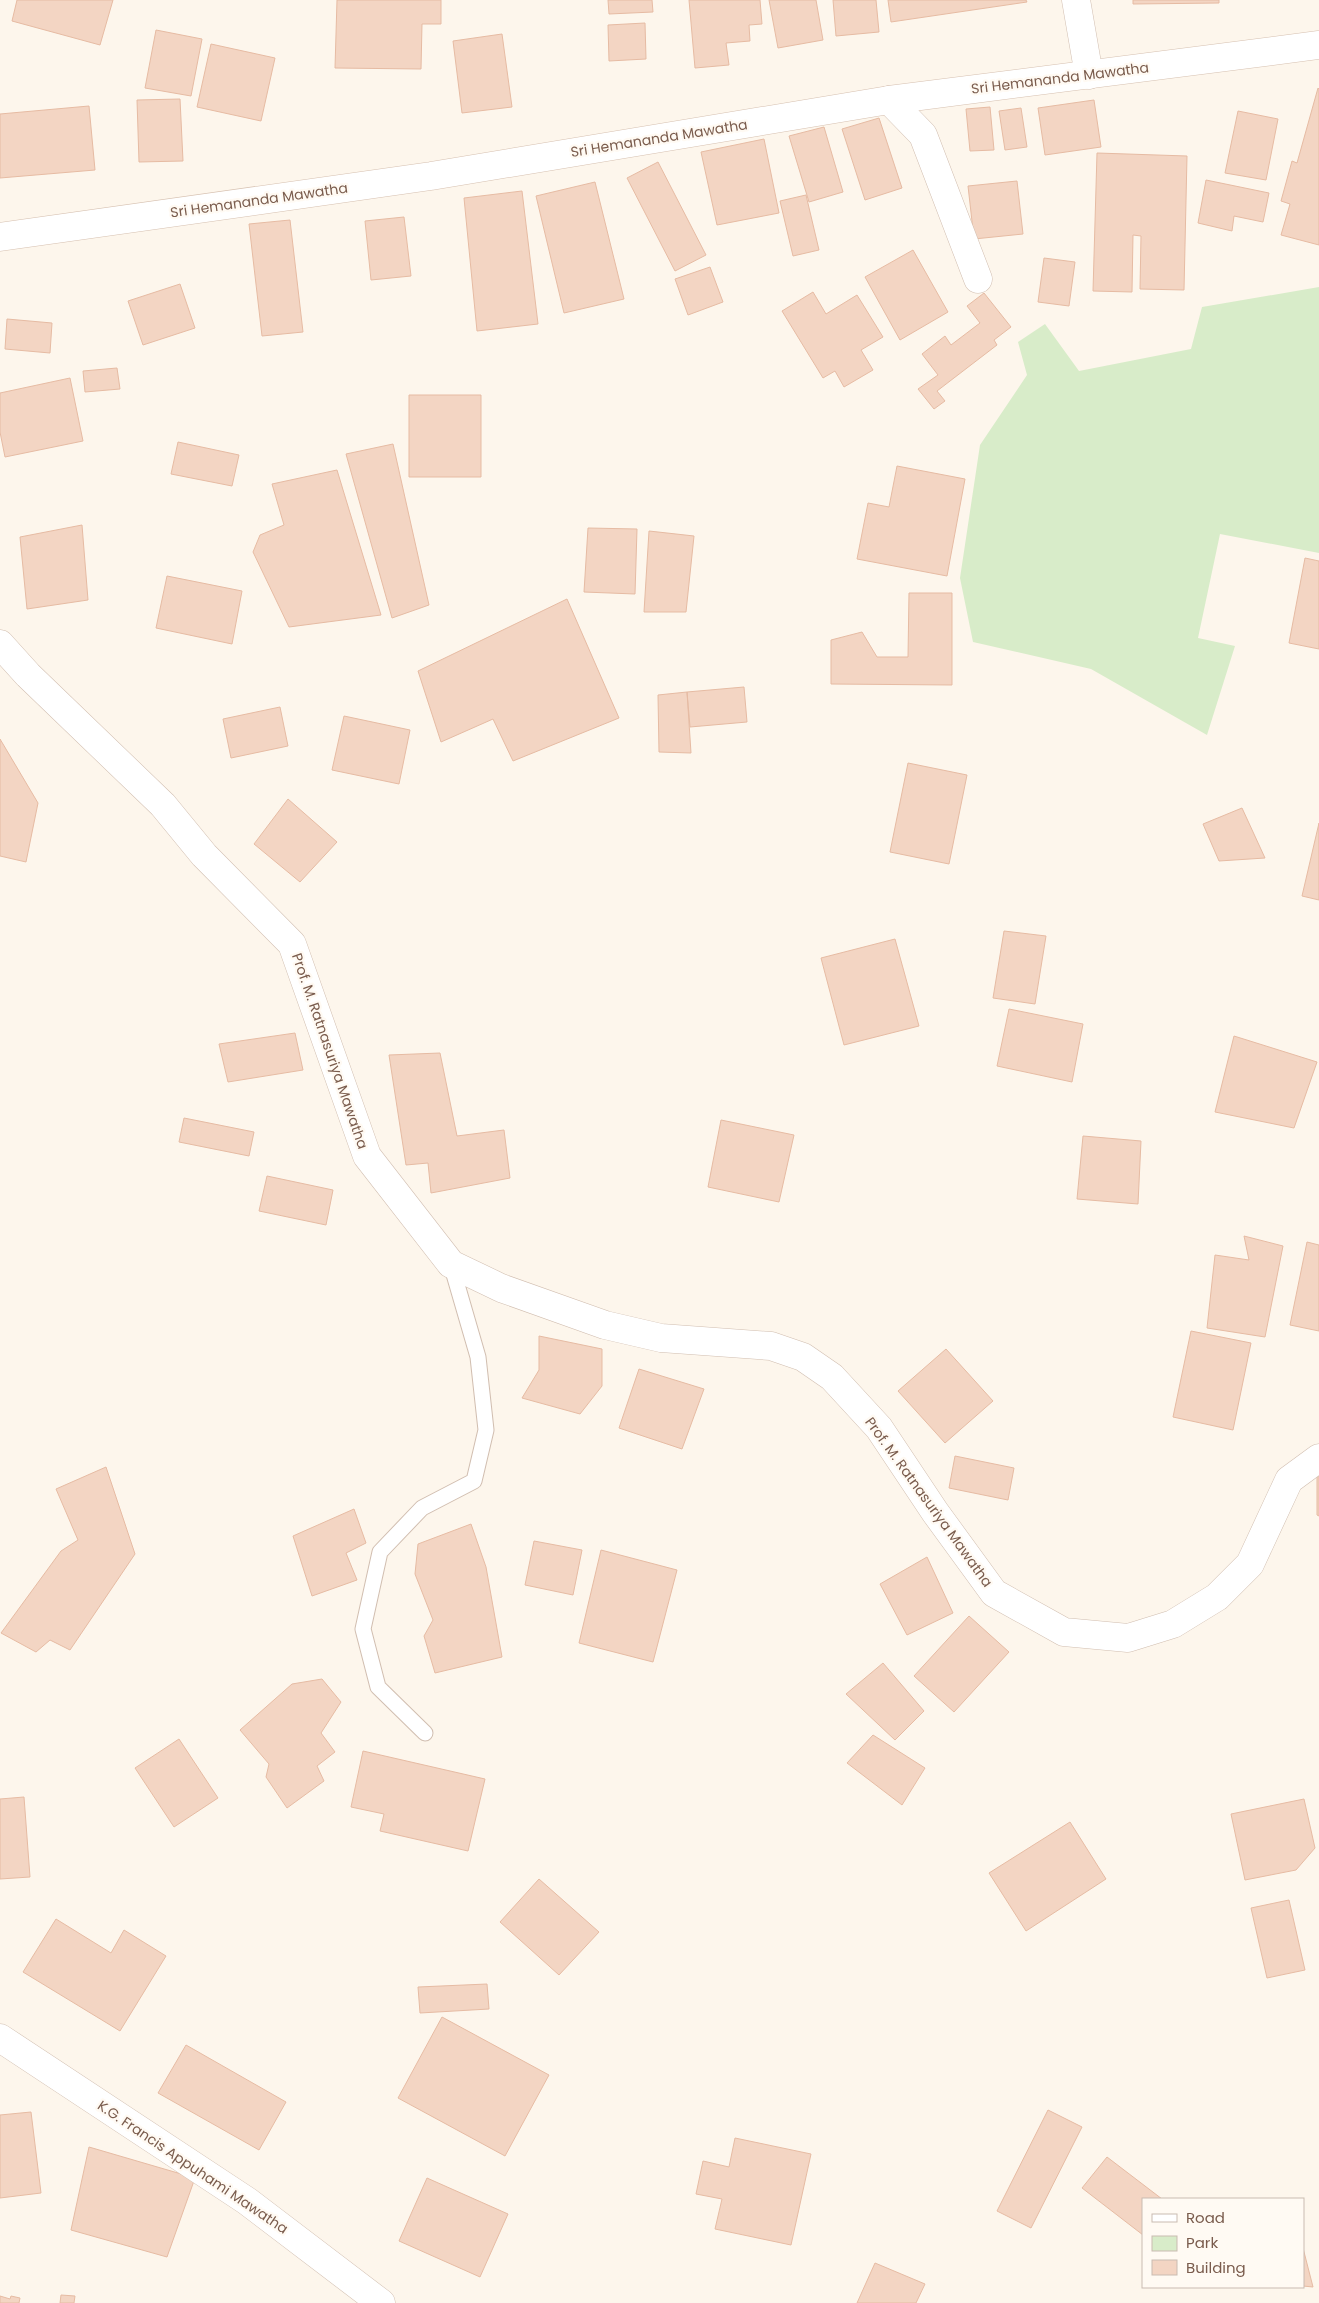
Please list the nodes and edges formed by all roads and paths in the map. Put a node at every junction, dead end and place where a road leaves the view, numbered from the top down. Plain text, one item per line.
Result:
1 (1076, 0) edge
2 (1319, 45) edge
3 (1089, 75) junction
4 (889, 100) junction
5 (0, 237) edge
6 (978, 279) dead end
7 (0, 644) edge
8 (451, 1264) junction
9 (1319, 1458) edge
10 (425, 1734) dead end
11 (0, 2038) edge
12 (381, 2303) edge

1 - 3 street
2 - 3 street, Sri Hemananda Mawatha
3 - 4 street, Sri Hemananda Mawatha
4 - 5 street, Sri Hemananda Mawatha
4 - 6 street
7 - 8 street, Prof. M. Ratnasuriya Mawatha
8 - 9 street, Prof. M. Ratnasuriya Mawatha
8 - 10 lane
11 - 12 street, K.G. Francis Appuhami Mawatha

